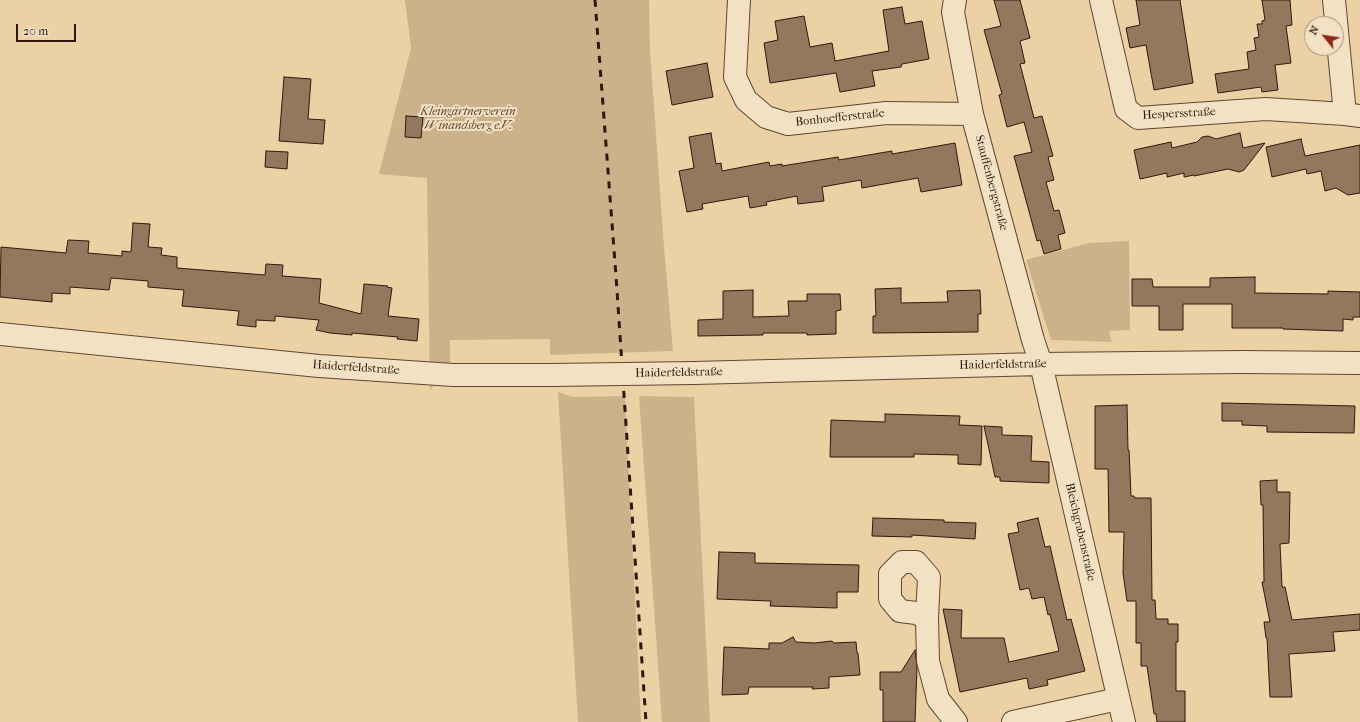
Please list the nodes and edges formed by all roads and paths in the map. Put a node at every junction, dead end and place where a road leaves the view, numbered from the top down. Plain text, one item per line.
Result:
1 (739, 0) edge
2 (955, 0) edge
3 (1101, 0) edge
4 (1334, 0) edge
5 (972, 114) junction
6 (1352, 115) edge
7 (0, 334) edge
8 (1360, 363) edge
9 (1041, 364) junction
10 (927, 618) dead end
11 (1118, 699) junction
12 (956, 722) edge
13 (1013, 722) edge
14 (1124, 722) edge

1 - 5 street, Bonhoefferstraße
2 - 5 street, Stauffenbergstraße
3 - 6 street, Hespersstraße
4 - 6 street, Hespersstraße
5 - 9 street, Stauffenbergstraße
7 - 9 street, Haiderfeldstraße, bridge
8 - 9 street, Haiderfeldstraße
9 - 11 street, Bleichgrabenstraße
10 - 12 street
11 - 13 street
11 - 14 street, Bleichgrabenstraße

